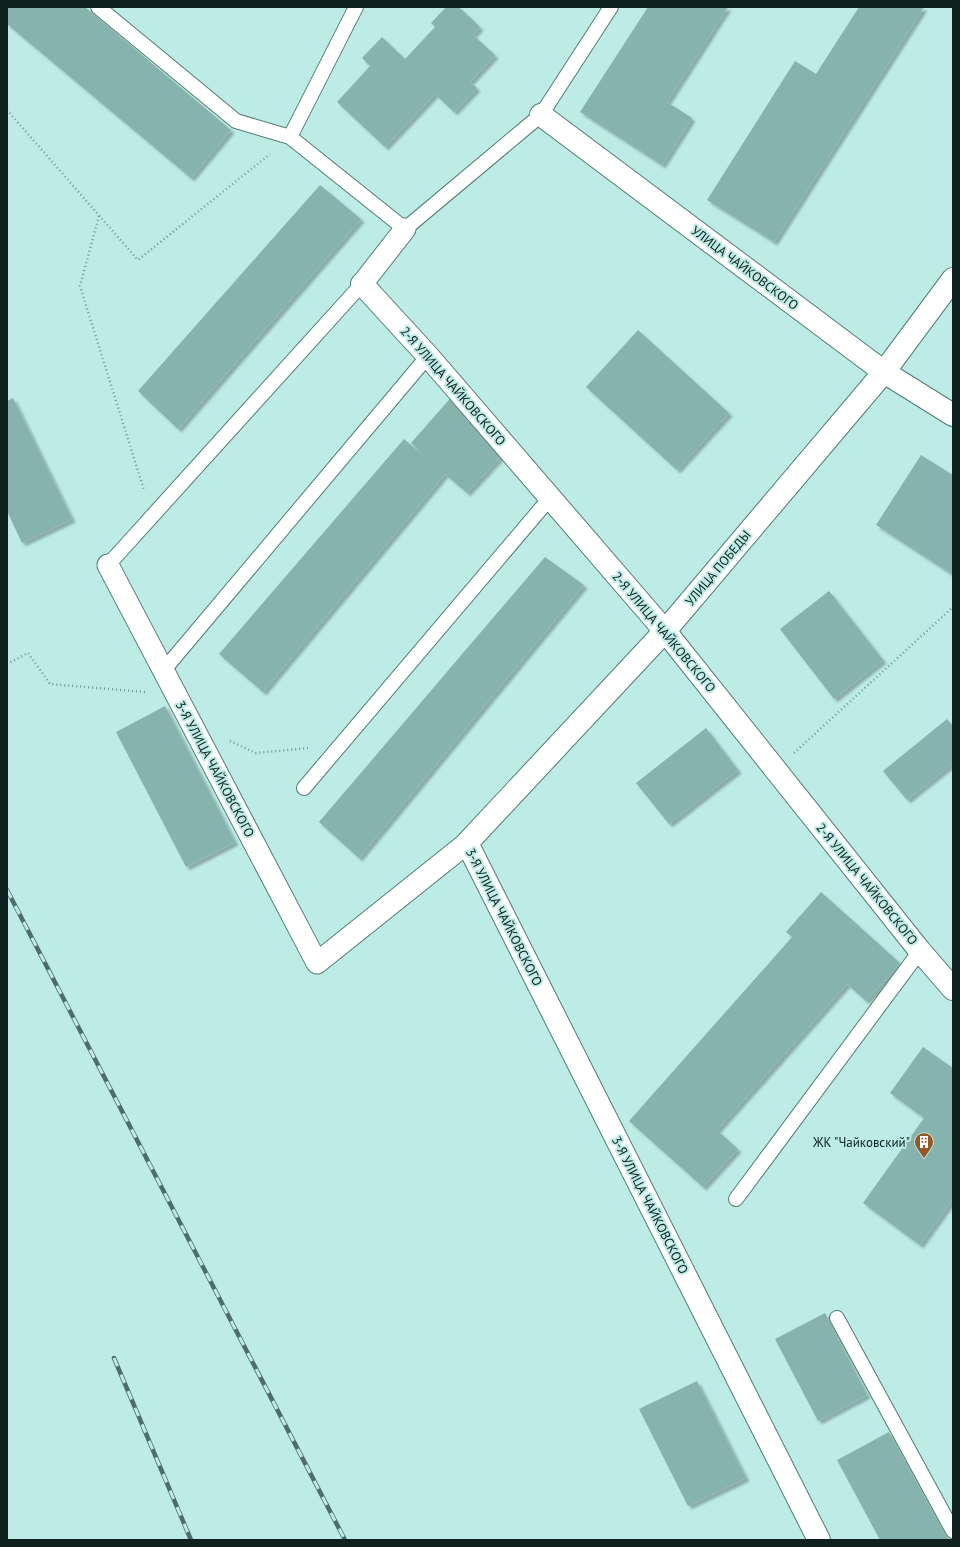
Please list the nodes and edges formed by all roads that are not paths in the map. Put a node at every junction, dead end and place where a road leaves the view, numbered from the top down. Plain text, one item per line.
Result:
1 (98, 7) edge
2 (356, 7) edge
3 (610, 7) edge
4 (541, 115) junction
5 (290, 137) junction
6 (405, 229) junction
7 (953, 279) edge
8 (362, 284) junction
9 (428, 356) junction
10 (884, 372) junction
11 (953, 415) edge
12 (550, 498) junction
13 (108, 565) joint
14 (665, 631) junction
15 (163, 671) junction
16 (304, 788) dead end
17 (467, 843) junction
18 (920, 951) junction
19 (953, 989) edge
20 (736, 1199) dead end
21 (837, 1318) dead end
22 (953, 1531) edge
23 (819, 1540) edge

1 - 5 lane
2 - 5 lane
3 - 4 lane
4 - 6 lane
4 - 10 street, УЛИЦА ЧАЙКОВСКОГО
5 - 6 lane
6 - 8 street
7 - 10 street, УЛИЦА ПОБЕДЫ
8 - 9 street, 2-Я УЛИЦА ЧАЙКОВСКОГО
8 - 13 lane
9 - 12 street, 2-Я УЛИЦА ЧАЙКОВСКОГО
9 - 15 lane
10 - 11 street, УЛИЦА ЧАЙКОВСКОГО
10 - 14 street, УЛИЦА ПОБЕДЫ
12 - 14 street, 2-Я УЛИЦА ЧАЙКОВСКОГО
12 - 16 lane
13 - 15 street, 3-Я УЛИЦА ЧАЙКОВСКОГО
14 - 17 street, УЛИЦА ПОБЕДЫ
14 - 18 street, 2-Я УЛИЦА ЧАЙКОВСКОГО
15 - 17 street, 3-Я УЛИЦА ЧАЙКОВСКОГО
17 - 23 street, 3-Я УЛИЦА ЧАЙКОВСКОГО
18 - 19 street, 2-Я УЛИЦА ЧАЙКОВСКОГО
18 - 20 lane
21 - 22 lane

